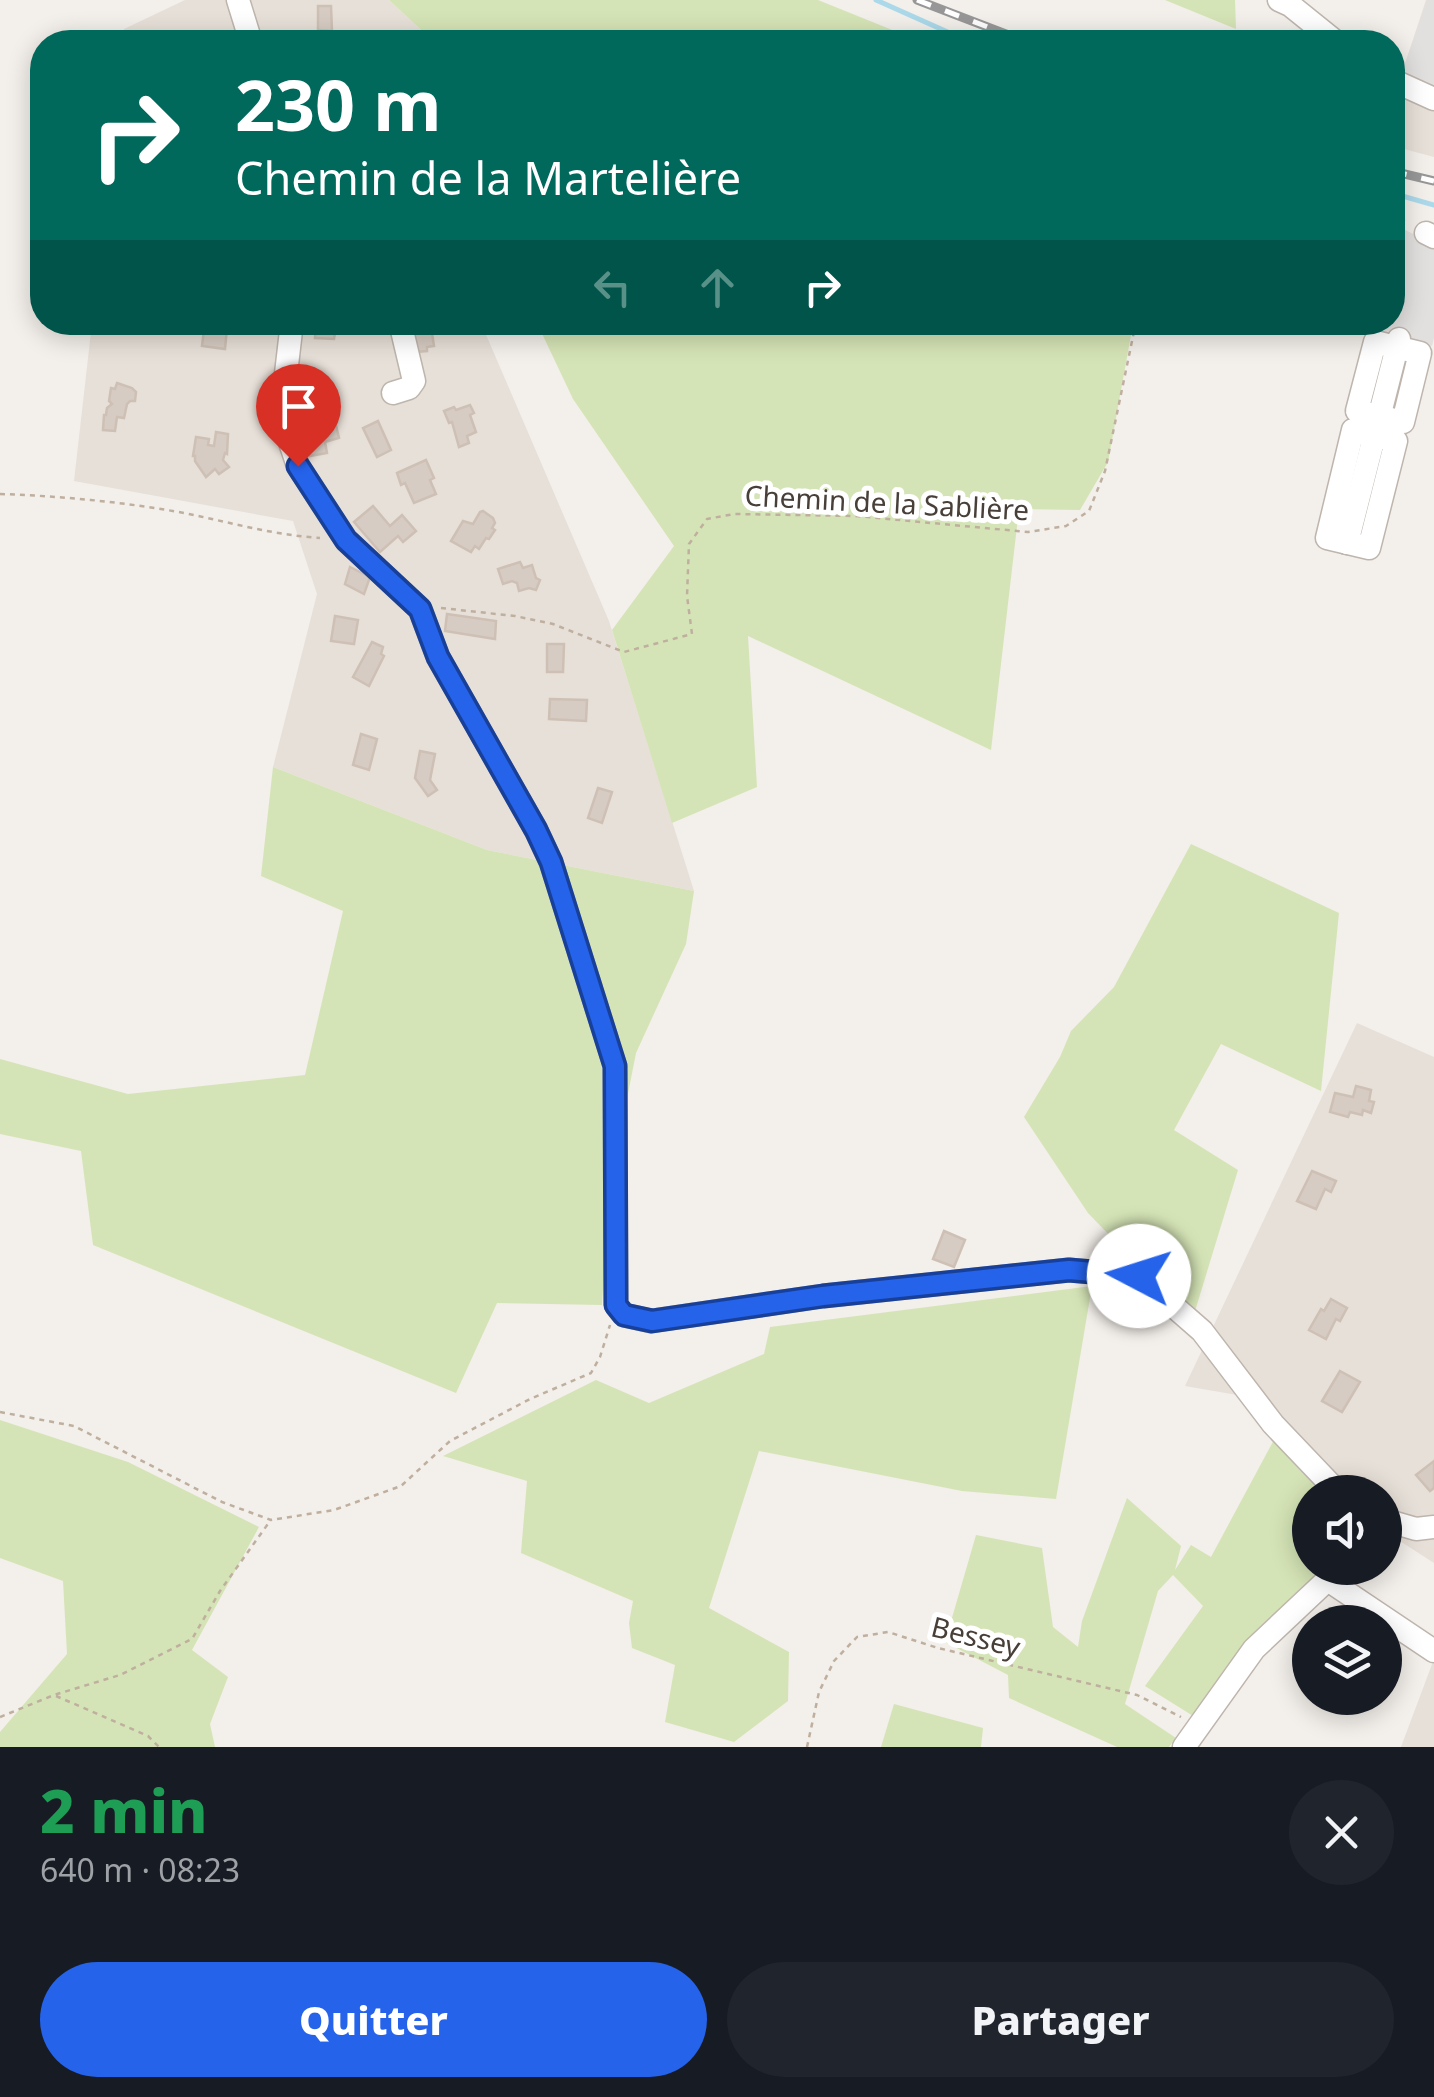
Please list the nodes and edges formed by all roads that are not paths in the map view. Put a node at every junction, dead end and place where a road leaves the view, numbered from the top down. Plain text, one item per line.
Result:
1 (238, 0) edge
2 (1278, 0) edge
3 (247, 30) edge
4 (1321, 30) edge
5 (1405, 86) edge
6 (1434, 99) edge
7 (290, 335) edge
8 (403, 335) edge
9 (393, 393) dead end
10 (1388, 429) junction
11 (1361, 489) junction
12 (1322, 1475) edge
13 (1402, 1524) edge
14 (1434, 1527) edge
15 (1322, 1585) edge
16 (1348, 1585) edge
17 (1434, 1651) edge
18 (1184, 1747) edge

1 - 3 street
2 - 4 street
5 - 6 street
7 - 12 street
8 - 9 street
10 - 10 street
10 - 11 street
10 - 11 street
11 - 11 street
13 - 14 street
15 - 18 street
16 - 17 street

